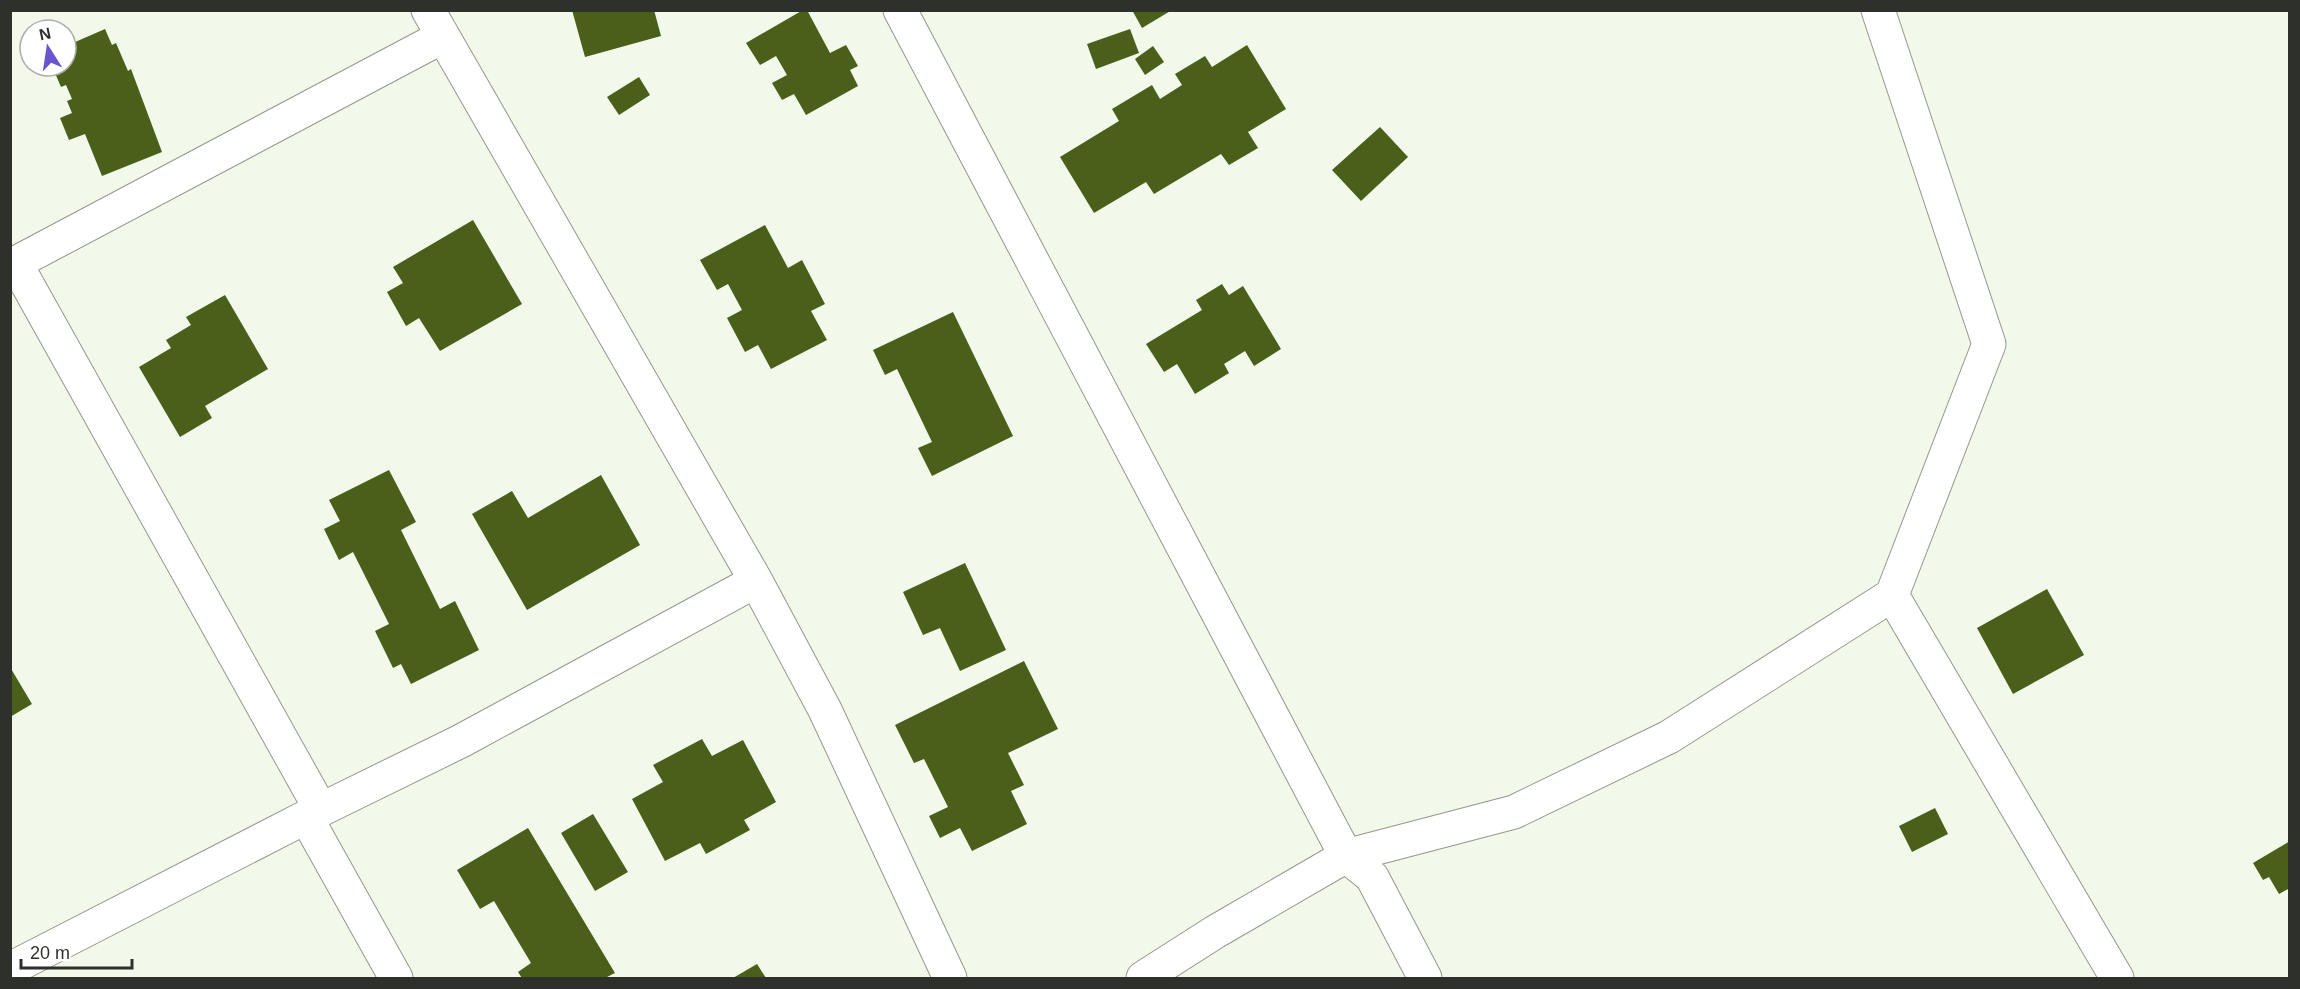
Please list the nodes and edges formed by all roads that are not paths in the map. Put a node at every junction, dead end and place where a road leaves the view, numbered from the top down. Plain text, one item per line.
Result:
1 (900, 10) edge
2 (1878, 10) edge
3 (435, 24) edge
4 (13, 265) edge
5 (756, 580) junction
6 (1892, 594) junction
7 (314, 813) junction
8 (1346, 856) junction
9 (10, 969) edge
10 (396, 978) edge
11 (950, 978) edge
12 (1143, 978) edge
13 (1425, 978) edge
14 (2117, 978) edge

1 - 8 street
2 - 6 street
3 - 4 street
3 - 5 street
4 - 7 street
5 - 7 street
5 - 11 street
6 - 8 street
6 - 14 street
7 - 9 street
7 - 10 street
8 - 12 street
8 - 13 street

